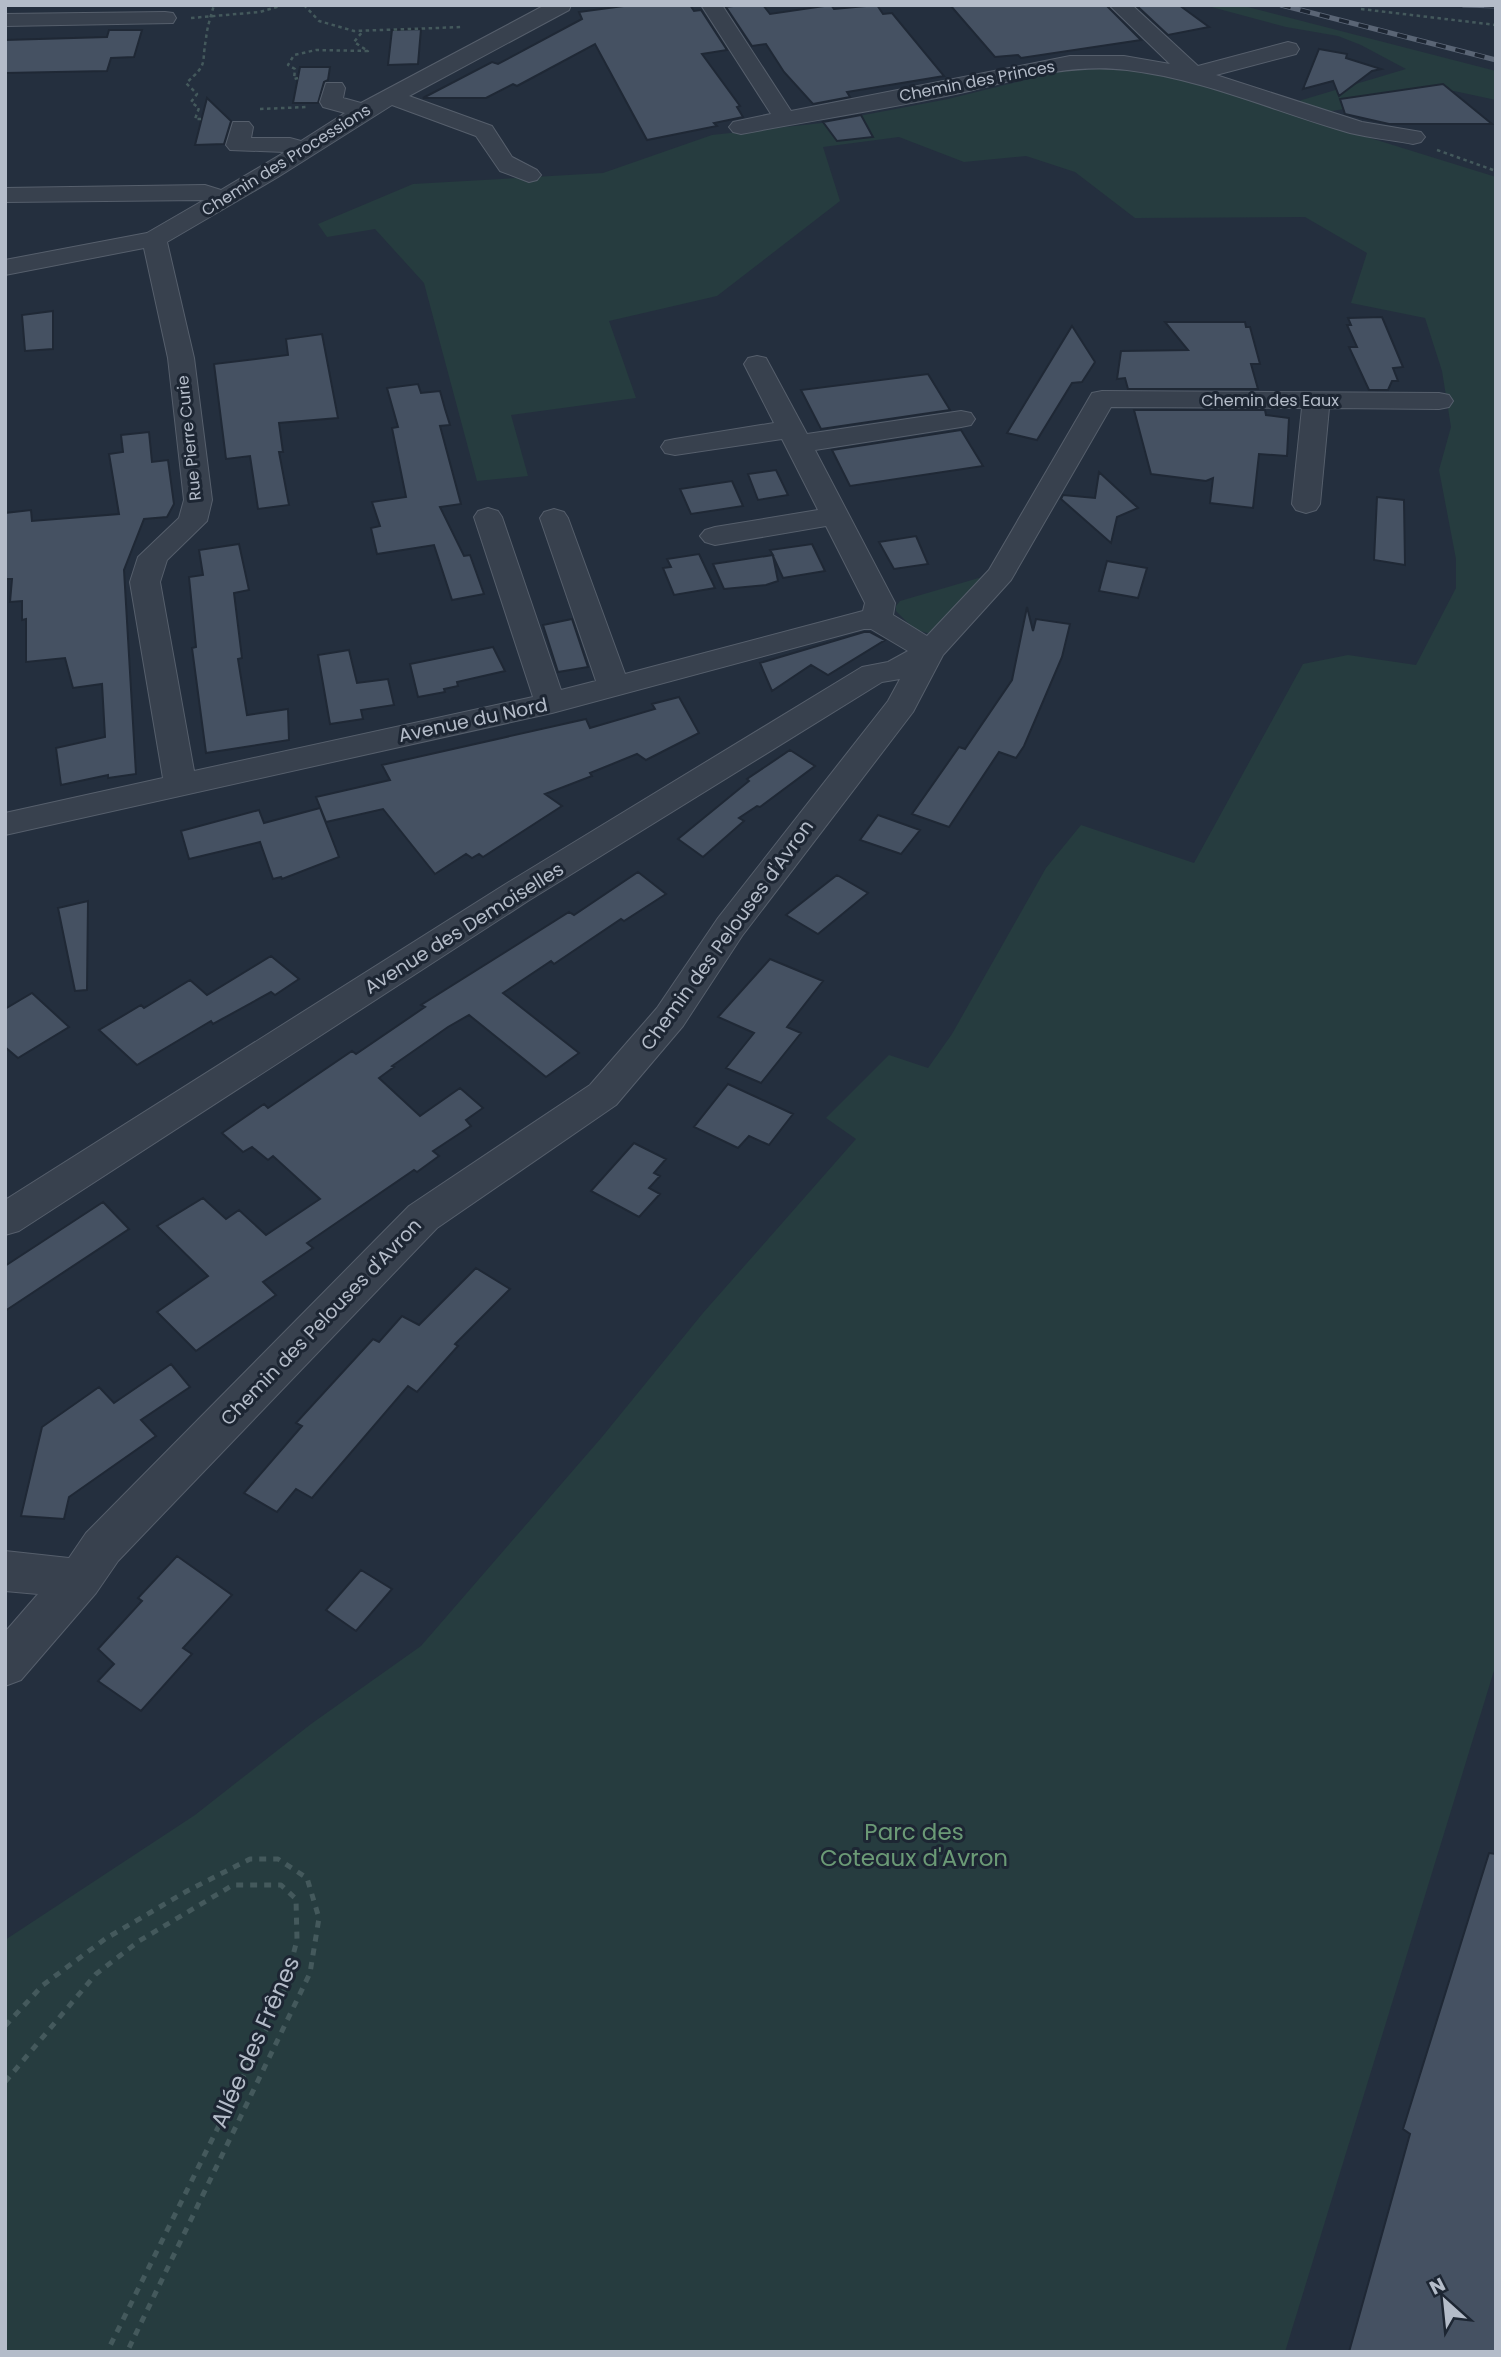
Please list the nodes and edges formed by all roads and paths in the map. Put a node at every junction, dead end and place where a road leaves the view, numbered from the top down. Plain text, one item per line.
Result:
1 (214, 5) edge
2 (283, 5) edge
3 (304, 5) edge
4 (712, 5) edge
5 (1119, 5) edge
6 (558, 6) edge
7 (1360, 9) dead end
8 (10, 15) edge
9 (212, 17) junction
10 (165, 19) joint
11 (1496, 25) edge
12 (515, 29) junction
13 (364, 30) junction
14 (1288, 49) dead end
15 (1194, 74) junction
16 (298, 78) dead end
17 (332, 95) joint
18 (390, 97) junction
19 (364, 111) junction
20 (784, 117) junction
21 (248, 118) joint
22 (201, 119) dead end
23 (741, 127) dead end
24 (1413, 138) joint
25 (303, 151) junction
26 (1496, 171) edge
27 (529, 175) dead end
28 (5, 195) edge
29 (223, 199) junction
30 (154, 239) junction
31 (5, 268) edge
32 (757, 364) dead end
33 (1316, 399) junction
34 (1102, 400) joint
35 (1438, 401) dead end
36 (961, 419) dead end
37 (795, 437) junction
38 (675, 447) dead end
39 (1306, 504) dead end
40 (836, 516) junction
41 (488, 517) dead end
42 (554, 518) dead end
43 (715, 536) dead end
44 (877, 619) junction
45 (930, 651) junction
46 (614, 687) junction
47 (552, 703) junction
48 (180, 785) junction
49 (5, 824) edge
50 (5, 1220) edge
51 (5, 1571) edge
52 (80, 1579) junction
53 (5, 1665) edge
54 (5, 2026) edge
55 (5, 2082) edge
56 (107, 2352) edge
57 (127, 2352) edge

1 - 9 path
2 - 9 path
3 - 13 path
4 - 20 street
5 - 15 street
6 - 12 street, Chemin des Processions
7 - 11 path
8 - 10 street
9 - 10 path
9 - 22 path
12 - 13 path
12 - 18 street, Chemin des Processions
13 - 16 path
14 - 15 street
15 - 20 street, Chemin des Princes
15 - 24 street, Chemin des Princes
17 - 19 street
17 - 21 path
18 - 19 street, Chemin des Processions
18 - 27 street
19 - 25 street, Chemin des Processions
20 - 23 street, Chemin des Princes
21 - 25 street
24 - 26 path
25 - 29 street, Chemin des Processions
28 - 29 street
29 - 30 street, Chemin des Processions
30 - 31 street, Chemin des Processions
30 - 48 street, Rue Pierre Curie
32 - 37 street
33 - 34 street, Chemin des Eaux
33 - 35 street, Chemin des Eaux
33 - 39 street
34 - 45 street, Chemin des Pelouses d'Avron
36 - 37 street
37 - 38 street
37 - 40 street
40 - 43 street
40 - 44 street
41 - 47 street
42 - 46 street
44 - 45 street
44 - 46 street, Avenue du Nord
45 - 50 street, Avenue des Demoiselles
45 - 52 street, Chemin des Pelouses d'Avron
46 - 47 street, Avenue du Nord
47 - 48 street, Avenue du Nord
48 - 49 street, Avenue du Nord
51 - 52 street
52 - 53 street, Chemin des Pelouses d'Avron
54 - 57 path, Allée des Frênes
55 - 56 path, Allée des Frênes

